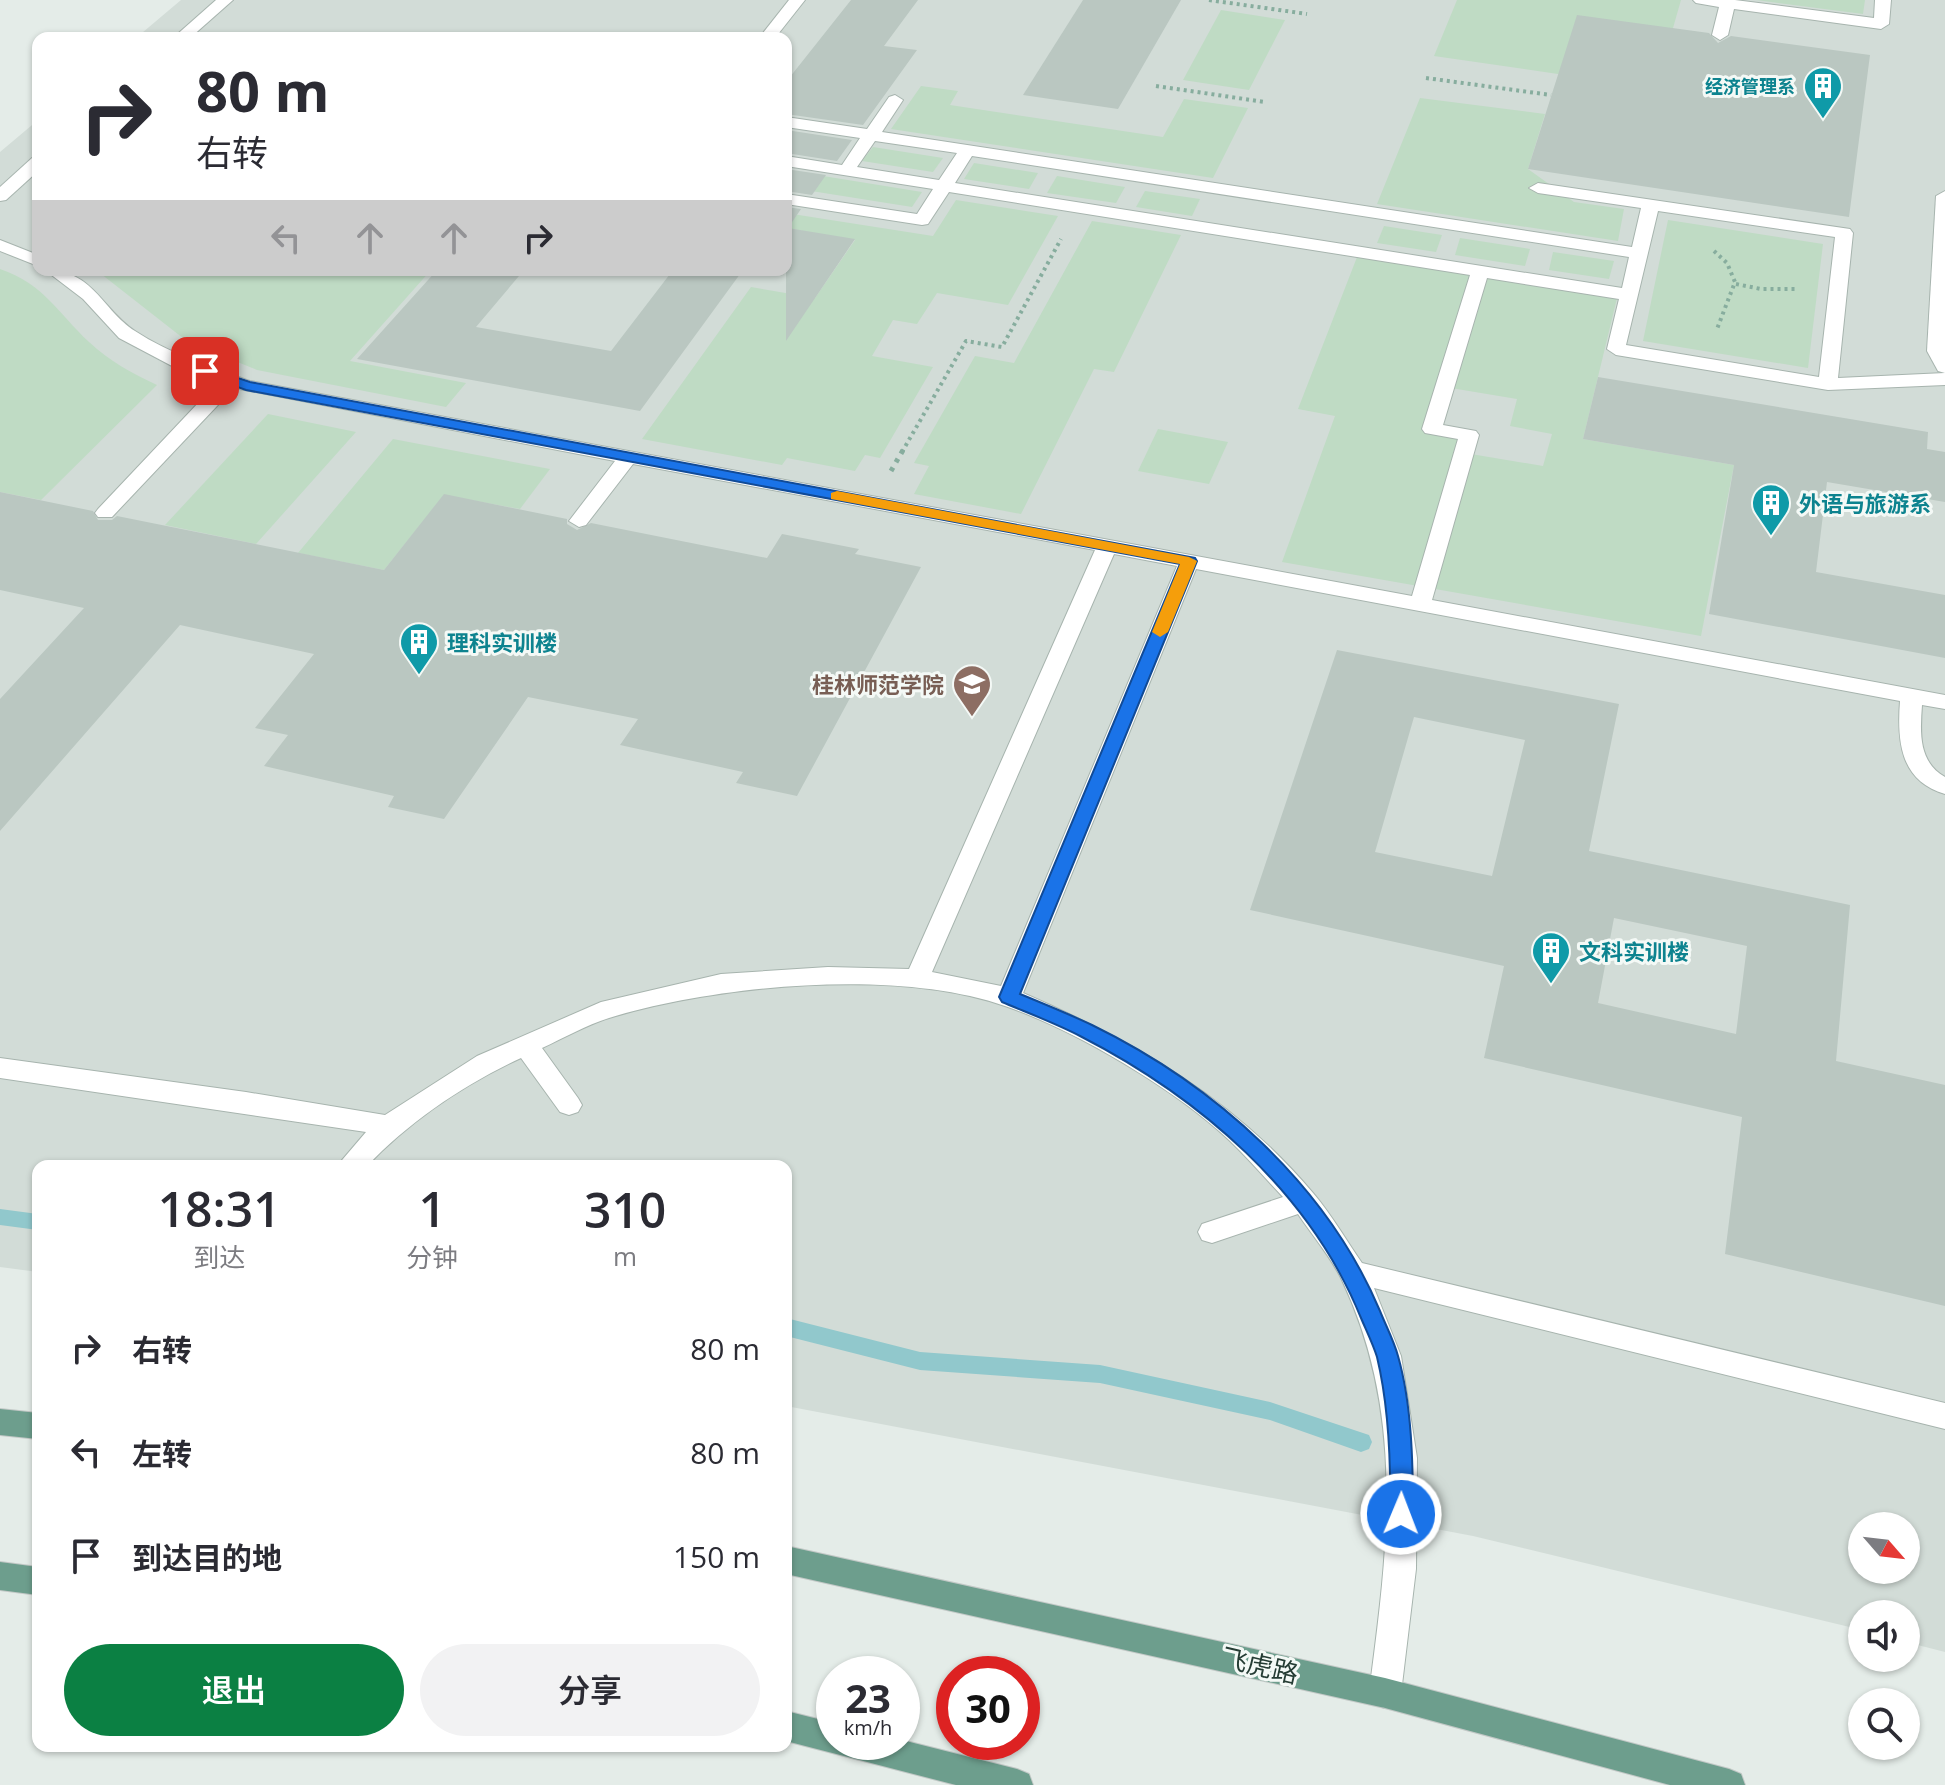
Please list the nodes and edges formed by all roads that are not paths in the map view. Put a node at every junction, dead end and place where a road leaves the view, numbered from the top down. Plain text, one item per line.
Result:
1 (225, 0) edge
2 (797, 0) edge
3 (1701, 0) edge
4 (1883, 0) edge
5 (1727, 4) junction
6 (188, 32) edge
7 (772, 32) edge
8 (1720, 35) dead end
9 (895, 100) dead end
10 (792, 123) edge
11 (871, 135) junction
12 (967, 150) junction
13 (792, 162) edge
14 (32, 167) edge
15 (847, 170) junction
16 (944, 185) junction
17 (1538, 188) dead end
18 (0, 196) edge
19 (1945, 196) edge
20 (792, 200) edge
21 (1651, 204) junction
22 (0, 245) edge
23 (1639, 253) junction
24 (32, 258) edge
25 (1480, 271) junction
26 (62, 276) edge
27 (1629, 295) junction
28 (1945, 367) edge
29 (1945, 379) edge
30 (230, 381) junction
31 (1828, 384) junction
32 (628, 457) junction
33 (105, 513) dead end
34 (579, 521) dead end
35 (1107, 546) junction
36 (1189, 561) junction
37 (1420, 604) junction
38 (1911, 696) junction
39 (1945, 702) edge
40 (1945, 786) edge
41 (917, 978) junction
42 (1009, 997) junction
43 (526, 1045) junction
44 (0, 1068) edge
45 (569, 1105) dead end
46 (389, 1126) junction
47 (356, 1160) edge
48 (1304, 1201) junction
49 (1212, 1232) dead end
50 (1353, 1272) junction
51 (1945, 1416) edge
52 (0, 1422) edge
53 (32, 1425) edge
54 (792, 1561) edge
55 (0, 1576) edge
56 (32, 1580) edge
57 (1385, 1693) junction
58 (792, 1728) edge
59 (816, 1734) edge
60 (919, 1760) edge
61 (1017, 1785) edge
62 (1729, 1785) edge

1 - 6 street
2 - 7 street
3 - 5 street
4 - 5 street
5 - 8 street
9 - 11 street
10 - 11 street
11 - 12 street
11 - 15 street
12 - 16 street
12 - 23 street
13 - 15 street
14 - 18 street
15 - 16 street
16 - 20 street
16 - 25 street
17 - 21 street
19 - 28 street
21 - 23 street
21 - 31 street
22 - 24 street
23 - 27 street
25 - 27 street
25 - 37 street
26 - 30 street
27 - 31 street
29 - 31 street
30 - 32 street
30 - 33 street
32 - 34 street
32 - 35 street
35 - 36 street
35 - 41 street
36 - 37 street
36 - 42 street
37 - 38 street
38 - 39 street
38 - 40 street
41 - 42 street
41 - 43 street
42 - 48 street
43 - 45 street
43 - 46 street
44 - 46 street
46 - 47 street
48 - 49 street
48 - 50 street
50 - 51 street
50 - 57 street
52 - 53 main road
54 - 57 main road, 飞虎路
55 - 56 main road
57 - 62 main road, 飞虎路
58 - 59 main road
60 - 61 main road

